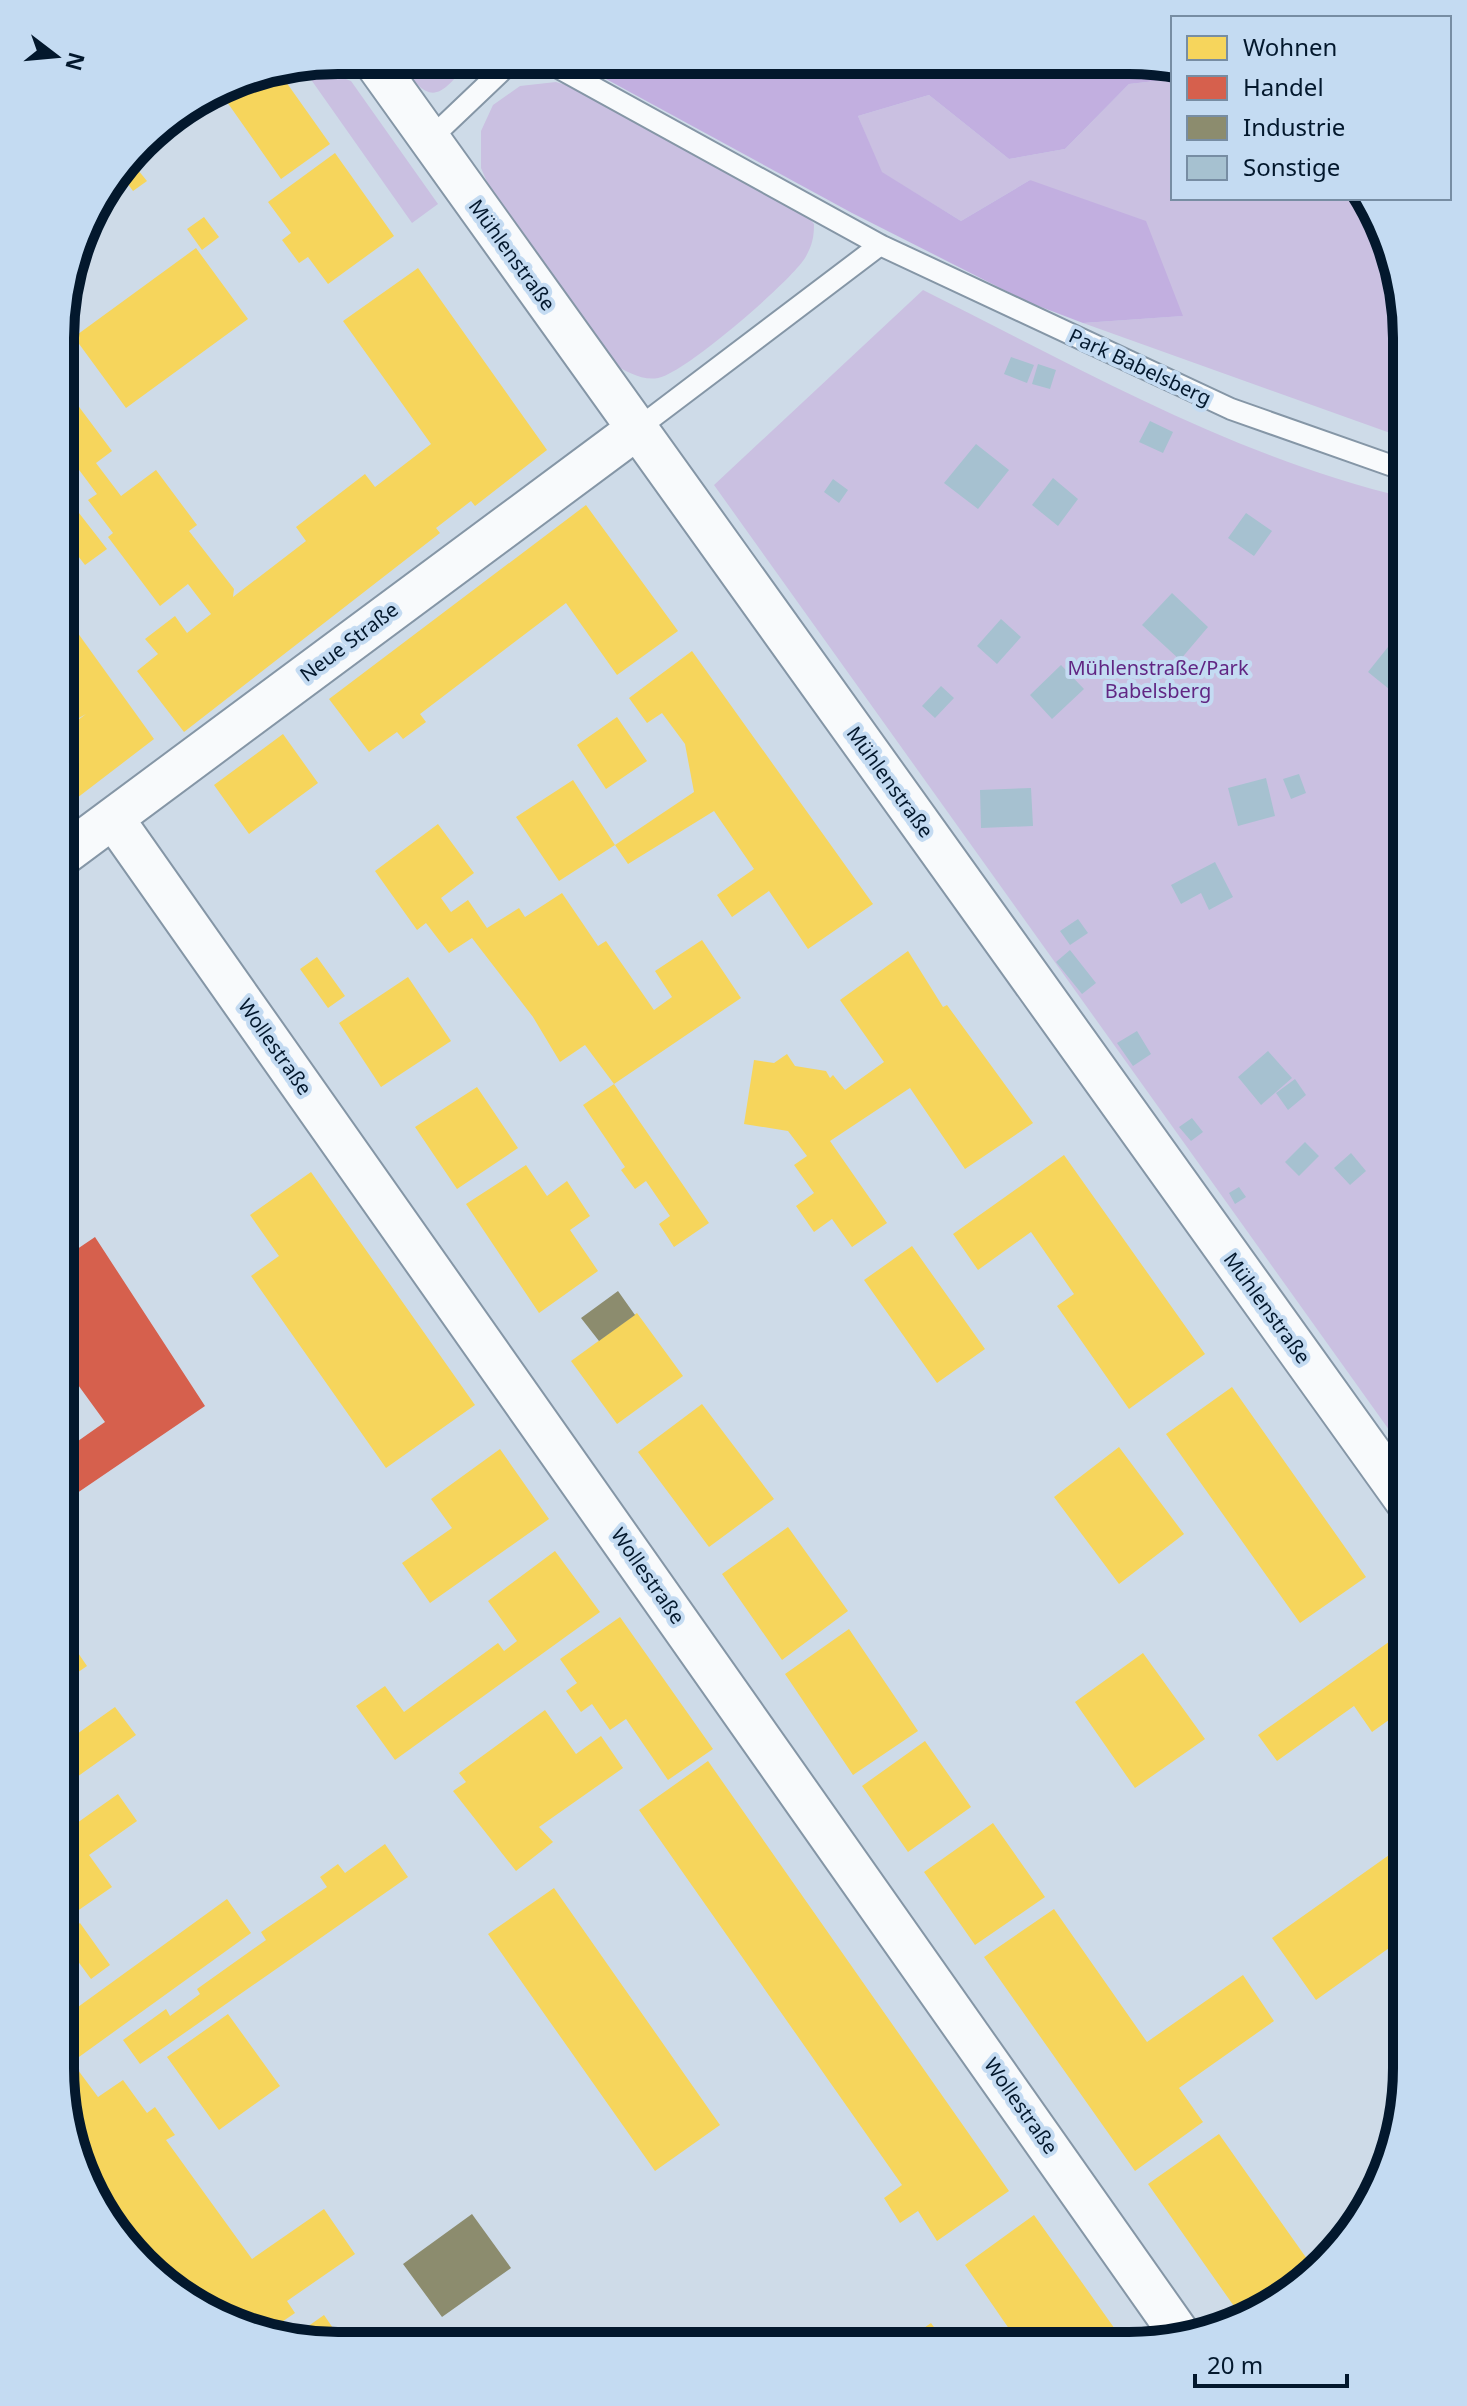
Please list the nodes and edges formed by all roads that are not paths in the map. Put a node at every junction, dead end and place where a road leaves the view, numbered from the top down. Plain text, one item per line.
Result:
1 (384, 75) edge
2 (498, 75) edge
3 (571, 75) edge
4 (430, 139) junction
5 (880, 245) junction
6 (637, 429) junction
7 (1393, 466) edge
8 (113, 818) junction
9 (74, 847) edge
10 (1392, 1483) edge
11 (1175, 2328) edge

1 - 4 street, Mühlenstraße
2 - 4 lane
3 - 5 lane, Park Babelsberg
4 - 6 street, Mühlenstraße
5 - 6 lane
5 - 7 lane, Park Babelsberg
6 - 8 street, Neue Straße
6 - 10 street, Mühlenstraße
8 - 9 street, Neue Straße
8 - 11 street, Wollestraße

